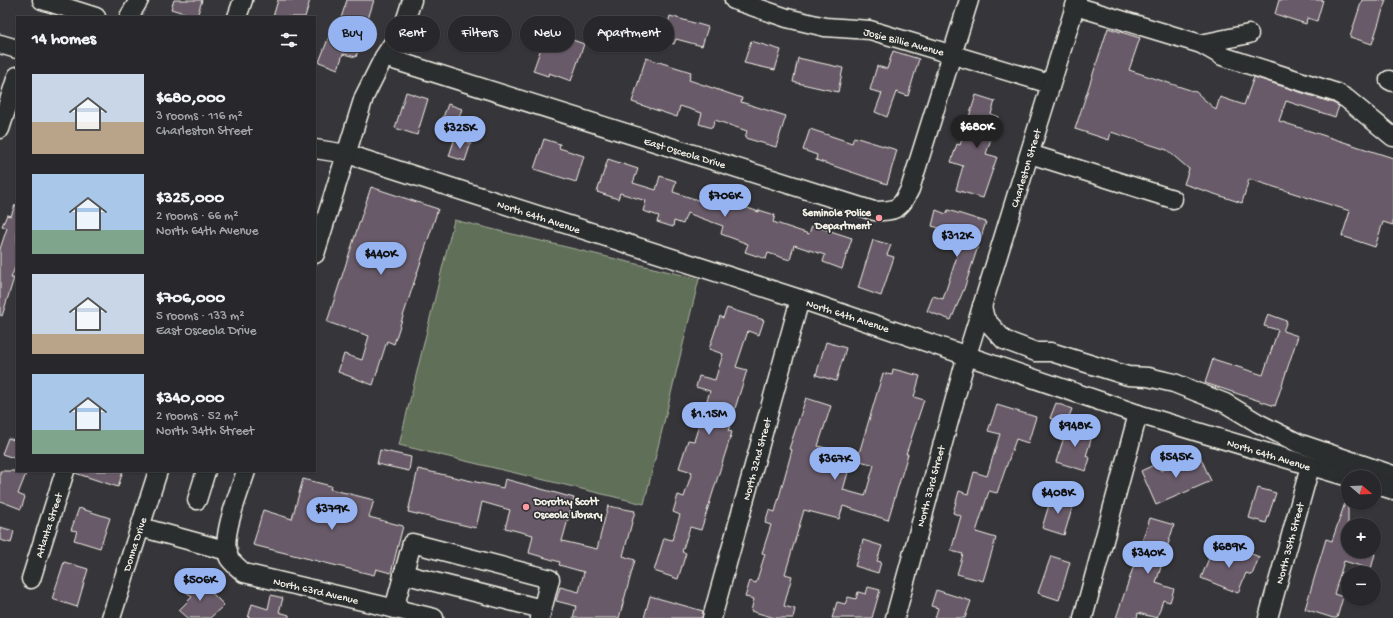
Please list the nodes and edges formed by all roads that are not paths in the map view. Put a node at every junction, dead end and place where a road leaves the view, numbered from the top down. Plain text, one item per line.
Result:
1 (42, 0) edge
2 (139, 0) edge
3 (243, 0) edge
4 (412, 0) edge
5 (734, 0) edge
6 (969, 0) edge
7 (1076, 3) edge
8 (93, 16) edge
9 (130, 16) edge
10 (237, 16) edge
11 (1248, 34) dead end
12 (0, 44) edge
13 (1201, 44) junction
14 (16, 49) edge
15 (953, 54) junction
16 (384, 57) junction
17 (16, 79) edge
18 (1050, 84) junction
19 (0, 129) edge
20 (316, 137) edge
21 (1393, 137) edge
22 (316, 149) edge
23 (347, 154) junction
24 (1030, 154) junction
25 (1173, 199) dead end
26 (316, 251) edge
27 (800, 299) junction
28 (982, 306) junction
29 (973, 335) joint
30 (967, 355) junction
31 (1138, 414) junction
32 (1310, 467) junction
33 (65, 472) edge
34 (158, 472) edge
35 (206, 472) edge
36 (246, 472) edge
37 (1341, 475) edge
38 (1393, 475) edge
39 (1381, 486) edge
40 (1393, 490) edge
41 (197, 500) dead end
42 (140, 527) junction
43 (228, 552) junction
44 (403, 574) junction
45 (30, 579) dead end
46 (394, 609) junction
47 (541, 614) edge
48 (111, 618) edge
49 (434, 618) edge
50 (712, 618) edge
51 (895, 618) edge
52 (1083, 618) edge
53 (1268, 618) edge

1 - 8 street
2 - 9 street
3 - 10 street
4 - 16 street
5 - 15 street, Josie Billie Avenue
6 - 15 street, East Osceola Drive
7 - 13 street
7 - 18 street, Charleston Street
11 - 13 street
12 - 14 street
13 - 21 street
15 - 16 street, East Osceola Drive
15 - 18 street, Josie Billie Avenue
16 - 23 street
17 - 19 street
18 - 24 street, Charleston Street
20 - 23 street, North 64th Avenue
22 - 23 street, North 64th Avenue
23 - 26 street
23 - 27 street, North 64th Avenue
24 - 25 street
24 - 28 street, Charleston Street
27 - 30 street, North 64th Avenue
27 - 50 street, North 32nd Street
28 - 29 street, Charleston Street
28 - 38 street
29 - 30 street, North 33rd Street
30 - 31 street, North 64th Avenue
30 - 51 street, North 33rd Street
31 - 32 street, North 64th Avenue
31 - 52 street
32 - 37 street, North 64th Avenue
32 - 53 street, North 35th Street
33 - 45 street, Atlanta Street
34 - 42 street, Donna Drive
35 - 41 street
36 - 43 street
39 - 40 street
42 - 43 street
42 - 48 street, Donna Drive
43 - 46 street, North 63rd Avenue
44 - 46 street
44 - 47 street
44 - 47 street
46 - 49 street, North 63rd Avenue

